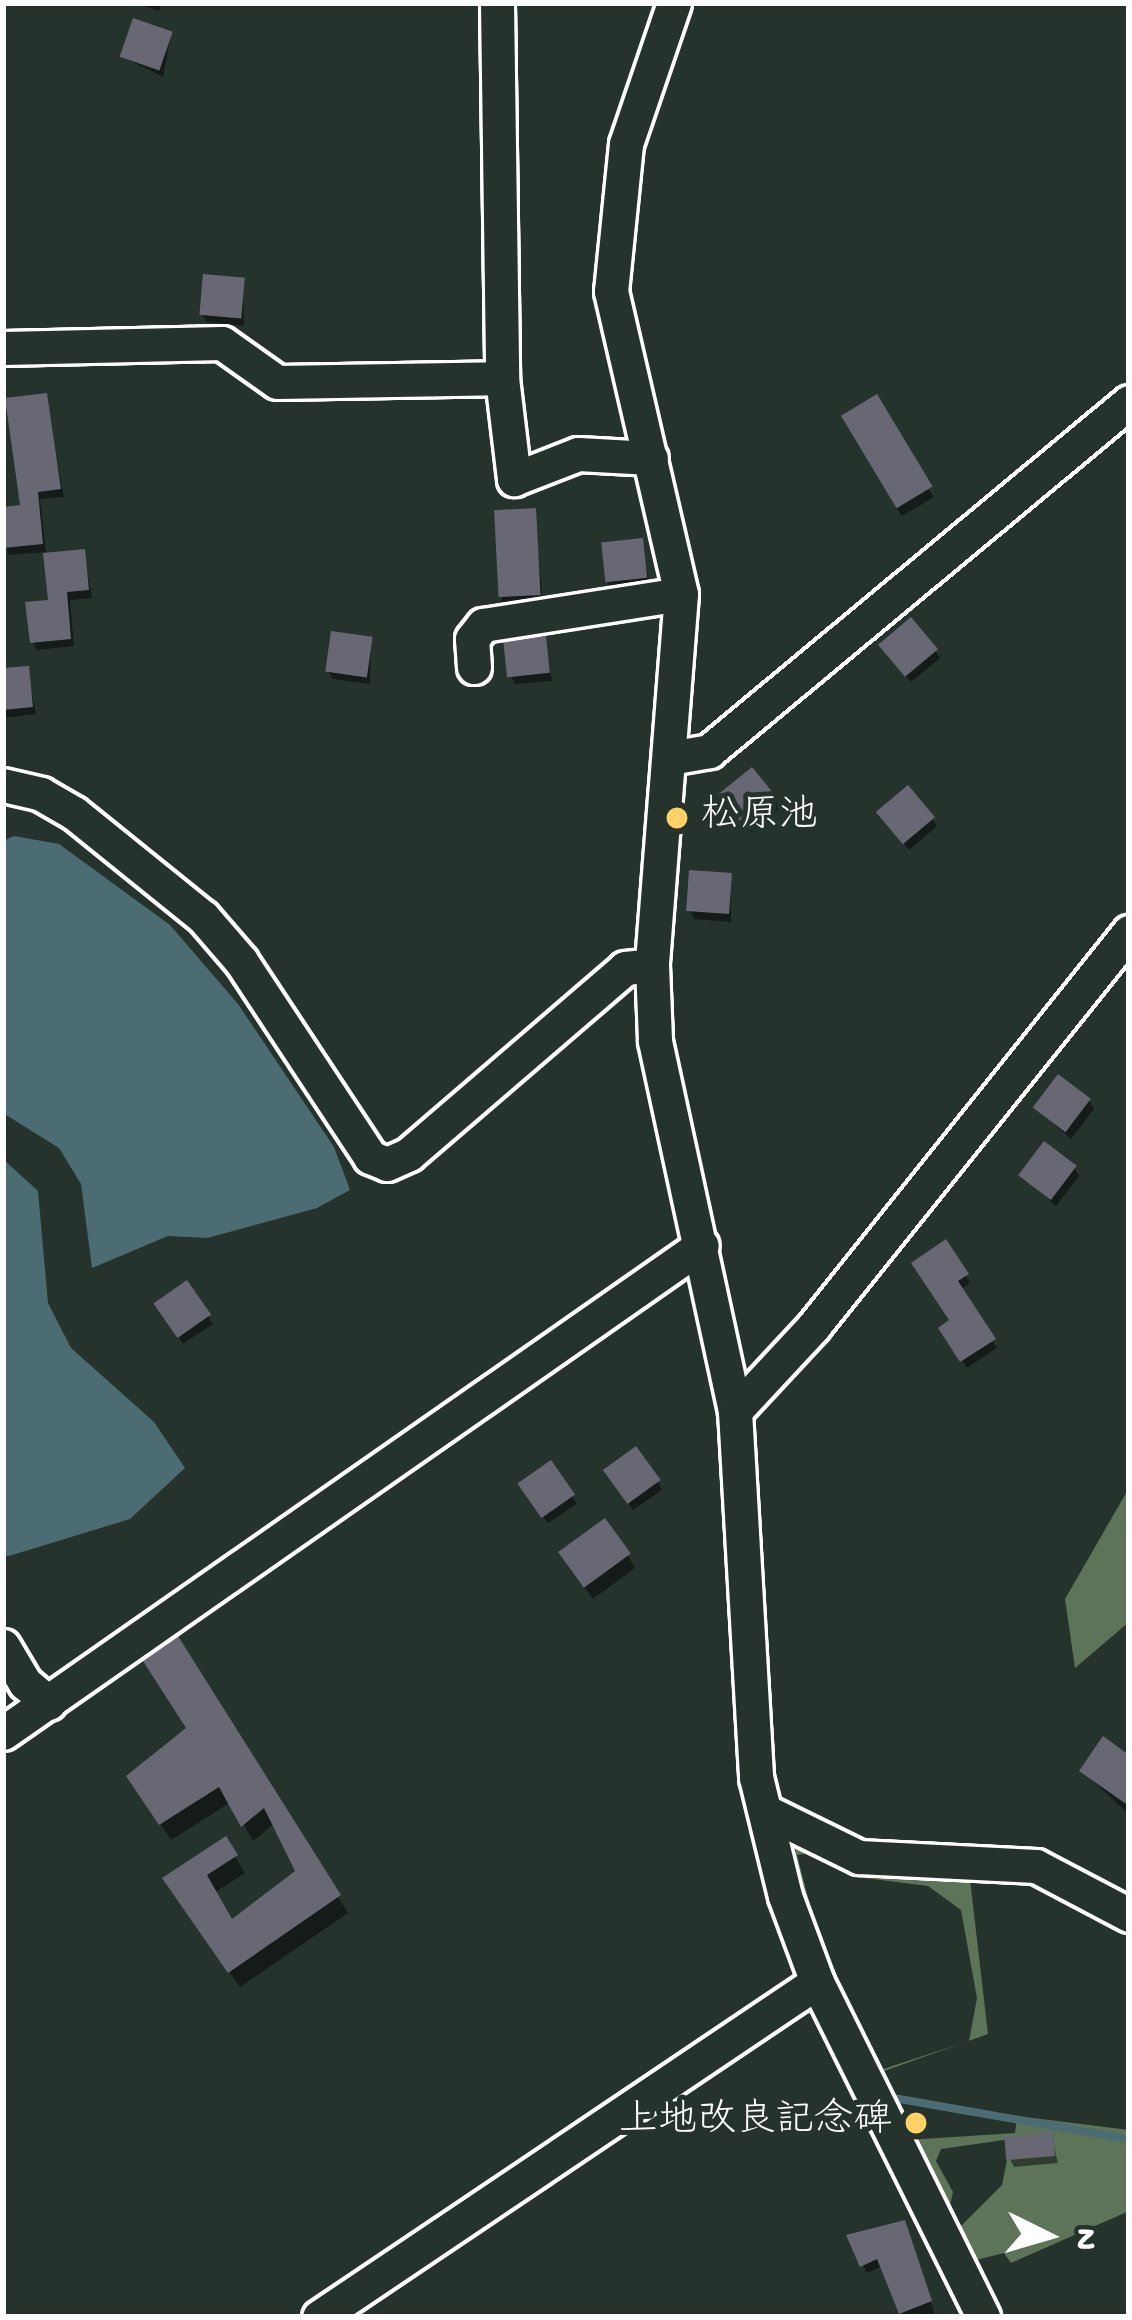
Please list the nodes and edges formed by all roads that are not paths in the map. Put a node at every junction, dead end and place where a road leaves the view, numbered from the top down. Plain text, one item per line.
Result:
1 (497, 3) edge
2 (674, 3) edge
3 (3, 348) edge
4 (502, 378) junction
5 (1129, 402) edge
6 (651, 458) junction
7 (681, 594) junction
8 (474, 667) dead end
9 (670, 758) junction
10 (3, 785) edge
11 (1129, 932) edge
12 (652, 965) junction
13 (702, 1245) junction
14 (735, 1411) junction
15 (3, 1646) edge
16 (49, 1702) junction
17 (3, 1733) edge
18 (765, 1811) junction
19 (1129, 1915) edge
20 (817, 1982) junction
21 (319, 2317) edge
22 (982, 2317) edge

1 - 4 street
2 - 6 street
3 - 4 street
4 - 6 street
5 - 9 street
6 - 7 street
7 - 8 street
7 - 9 street
9 - 12 street
10 - 12 street
11 - 14 street
12 - 13 street
13 - 14 street
13 - 16 street
14 - 18 street
15 - 16 street
16 - 17 street
18 - 19 street
18 - 20 street
20 - 21 street
20 - 22 street

